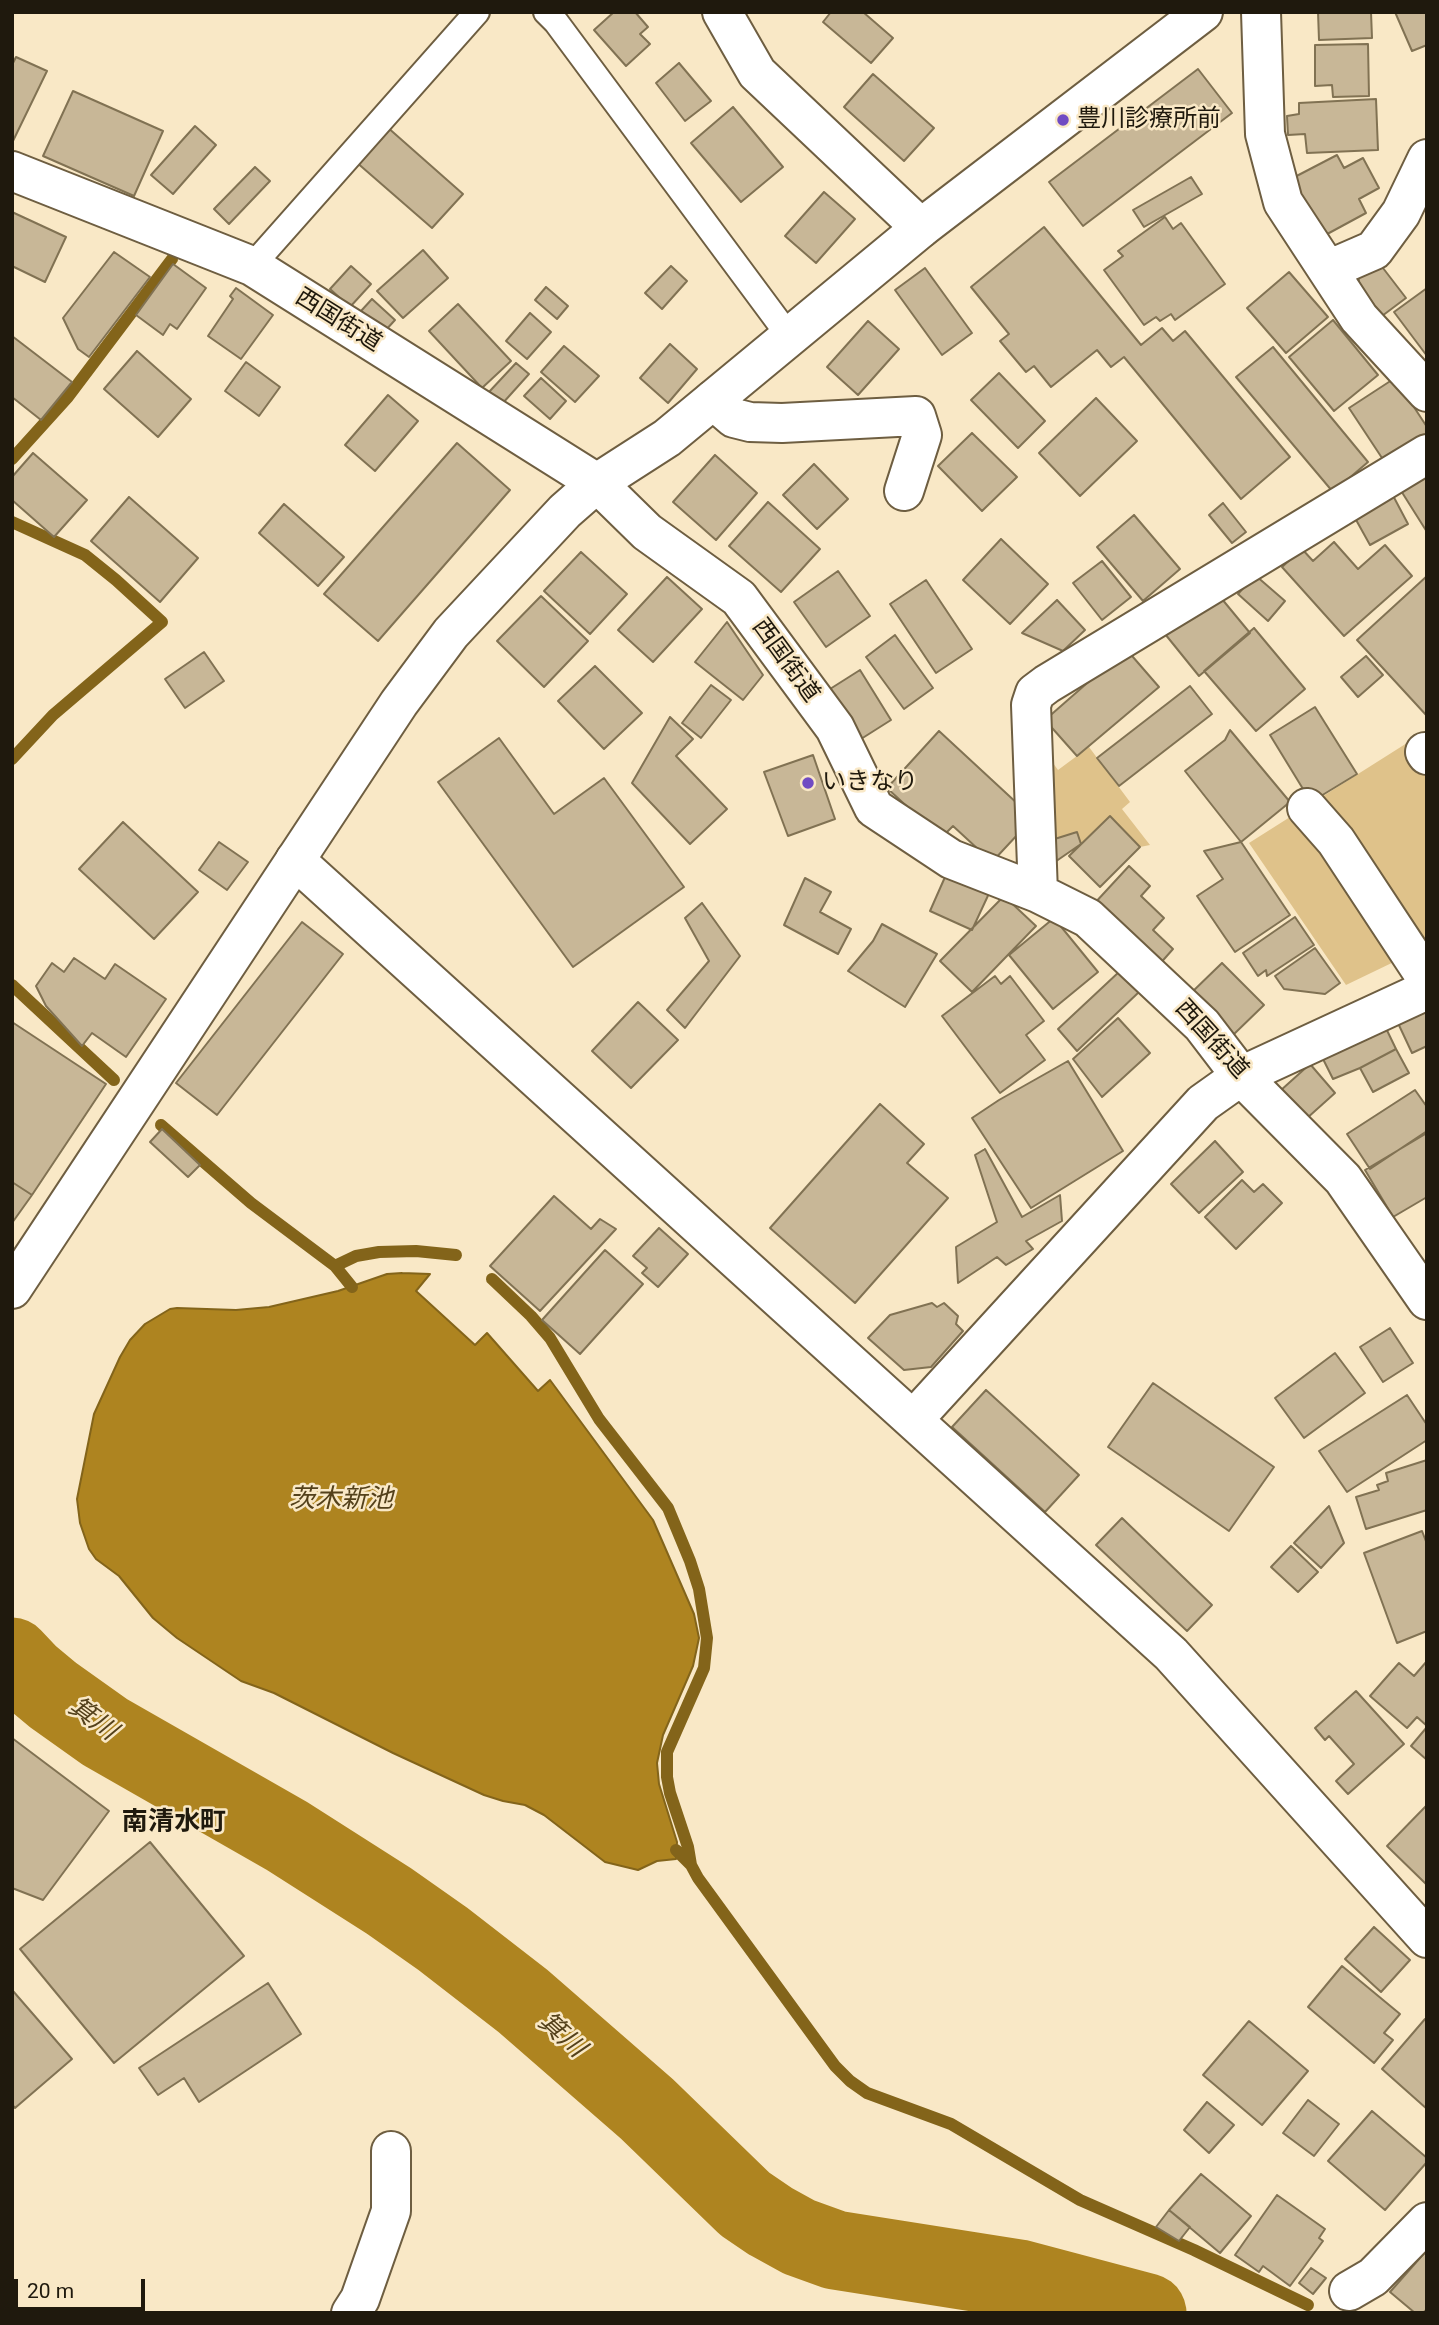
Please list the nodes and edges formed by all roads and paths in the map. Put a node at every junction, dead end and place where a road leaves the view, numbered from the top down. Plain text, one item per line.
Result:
1 (477, 12) edge
2 (546, 12) edge
3 (722, 12) edge
4 (1203, 12) edge
5 (1261, 12) edge
6 (1427, 159) edge
7 (12, 171) edge
8 (920, 228) junction
9 (252, 266) junction
10 (1328, 270) junction
11 (789, 337) junction
12 (1427, 392) edge
13 (713, 400) junction
14 (1427, 454) edge
15 (597, 483) junction
16 (904, 491) dead end
17 (1307, 808) dead end
18 (295, 860) junction
19 (1038, 893) junction
20 (1427, 979) edge
21 (1427, 990) edge
22 (1241, 1076) junction
23 (12, 1289) edge
24 (1427, 1300) edge
25 (913, 1420) junction
26 (1427, 1938) edge
27 (391, 2151) dead end
28 (1427, 2222) edge
29 (1349, 2291) dead end
30 (351, 2313) edge

1 - 9 lane
2 - 11 lane
3 - 8 street
4 - 8 street
5 - 10 street
6 - 10 street
7 - 9 street, 西国街道
8 - 11 street
9 - 15 street, 西国街道
10 - 12 street
11 - 13 street
13 - 15 street
13 - 16 street
14 - 19 street
15 - 18 street
15 - 19 street, 西国街道
17 - 20 street
18 - 23 street
18 - 25 street
19 - 22 street, 西国街道
21 - 22 street
22 - 24 street, 西国街道
22 - 25 street
25 - 26 street
27 - 30 street
28 - 29 street

